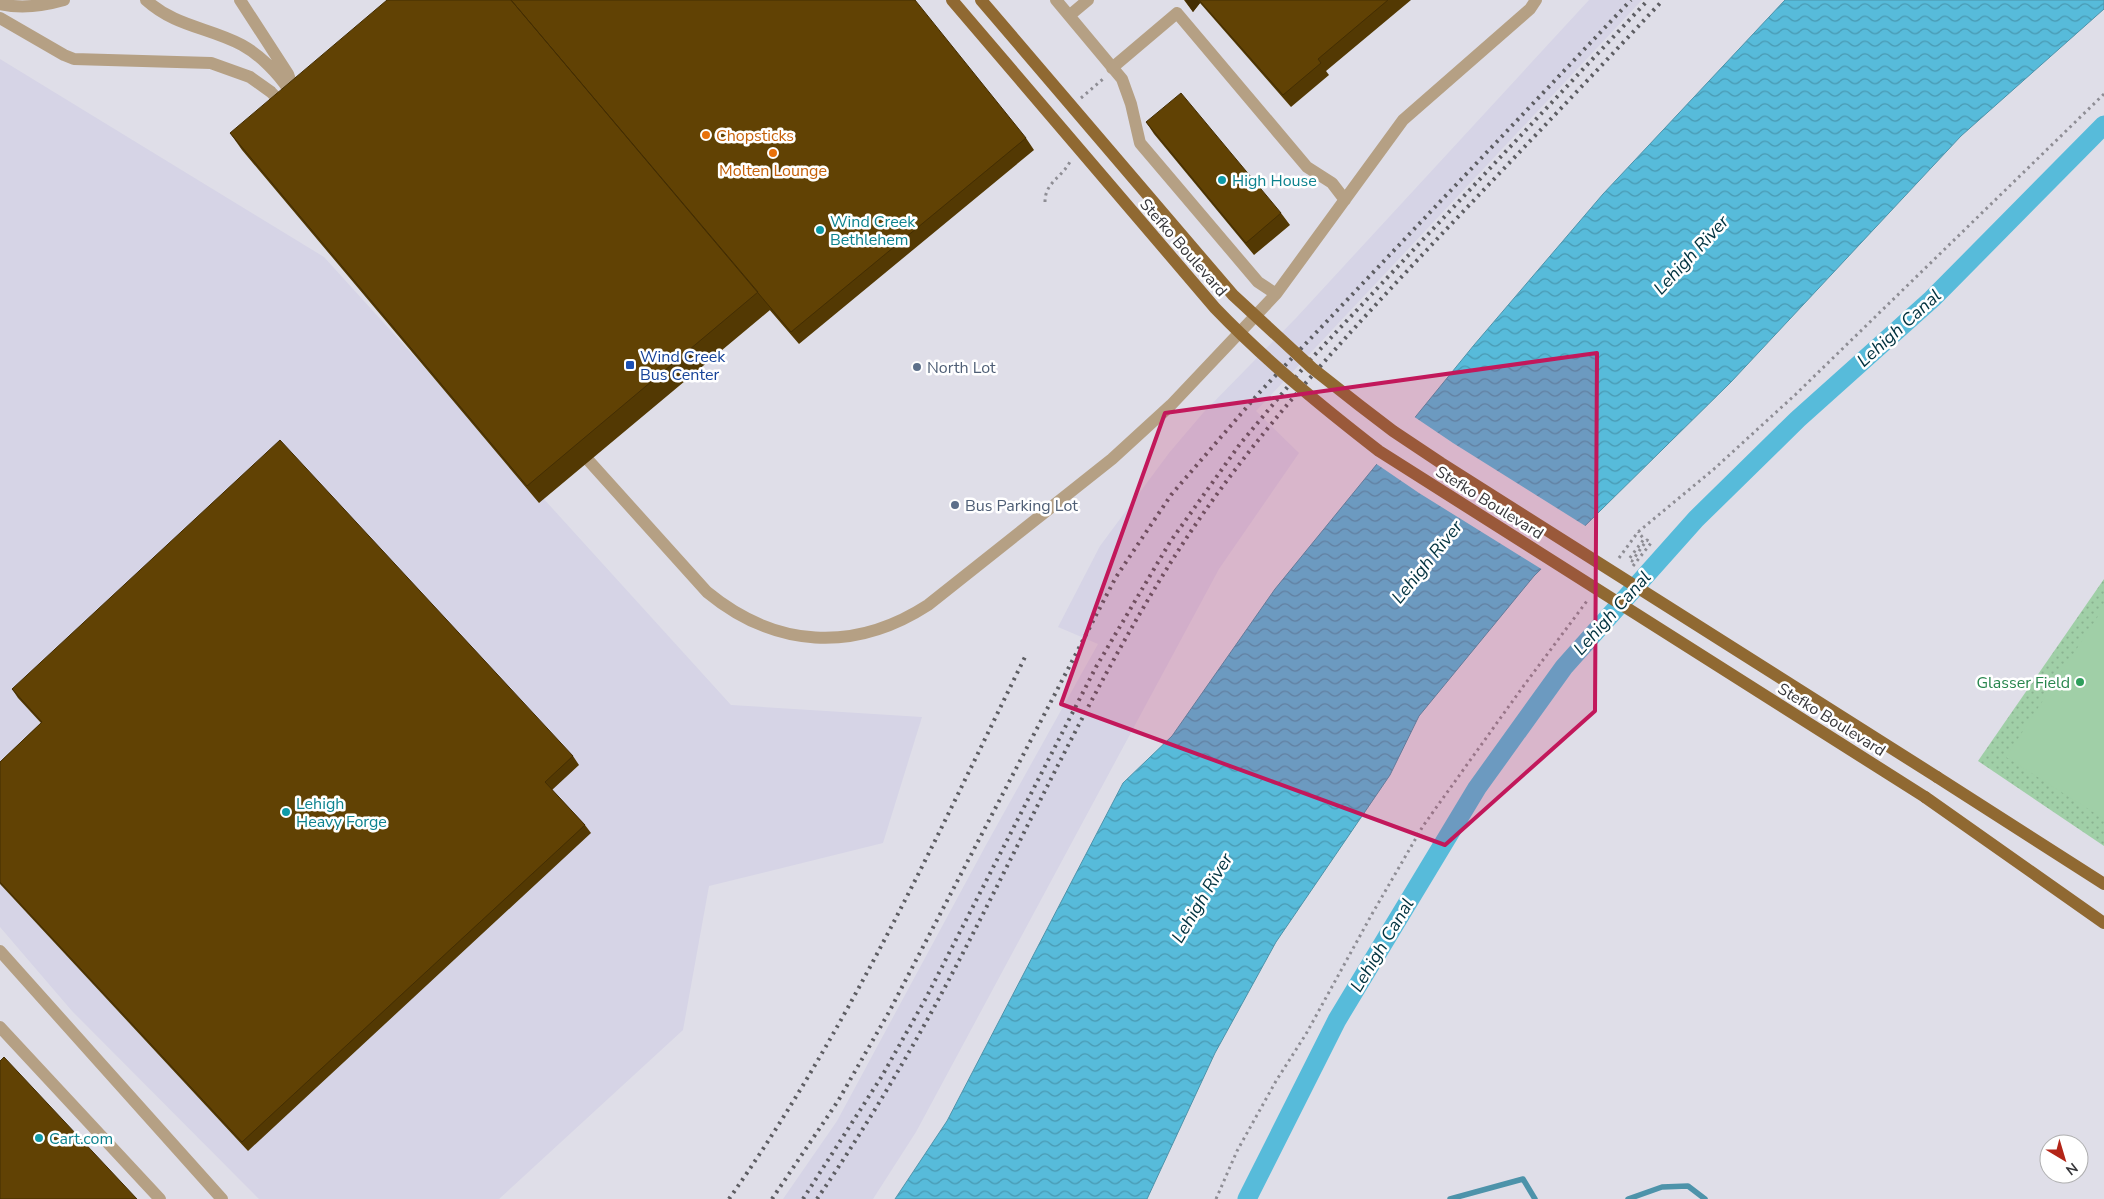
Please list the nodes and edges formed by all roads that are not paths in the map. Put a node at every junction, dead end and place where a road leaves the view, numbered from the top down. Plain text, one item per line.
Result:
1 (64, 0) edge
2 (146, 0) edge
3 (240, 0) edge
4 (952, 0) edge
5 (982, 0) edge
6 (1056, 0) edge
7 (1088, 0) edge
8 (1536, 0) edge
9 (0, 4) edge
10 (1070, 15) junction
11 (0, 18) edge
12 (1112, 68) junction
13 (295, 109) junction
14 (1345, 200) junction
15 (1276, 294) junction
16 (588, 461) edge
17 (2104, 884) edge
18 (2104, 922) edge
19 (0, 951) edge
20 (0, 1027) edge
21 (160, 1199) edge
22 (222, 1199) edge

1 - 9 street
2 - 13 street
3 - 13 street
4 - 18 main road, Stefko Boulevard, bridge
5 - 17 main road, Stefko Boulevard, bridge
6 - 10 street
7 - 10 street
8 - 14 street
10 - 12 street
11 - 13 street
12 - 14 street
12 - 15 street
14 - 15 street
15 - 16 street
19 - 22 street
20 - 21 street

